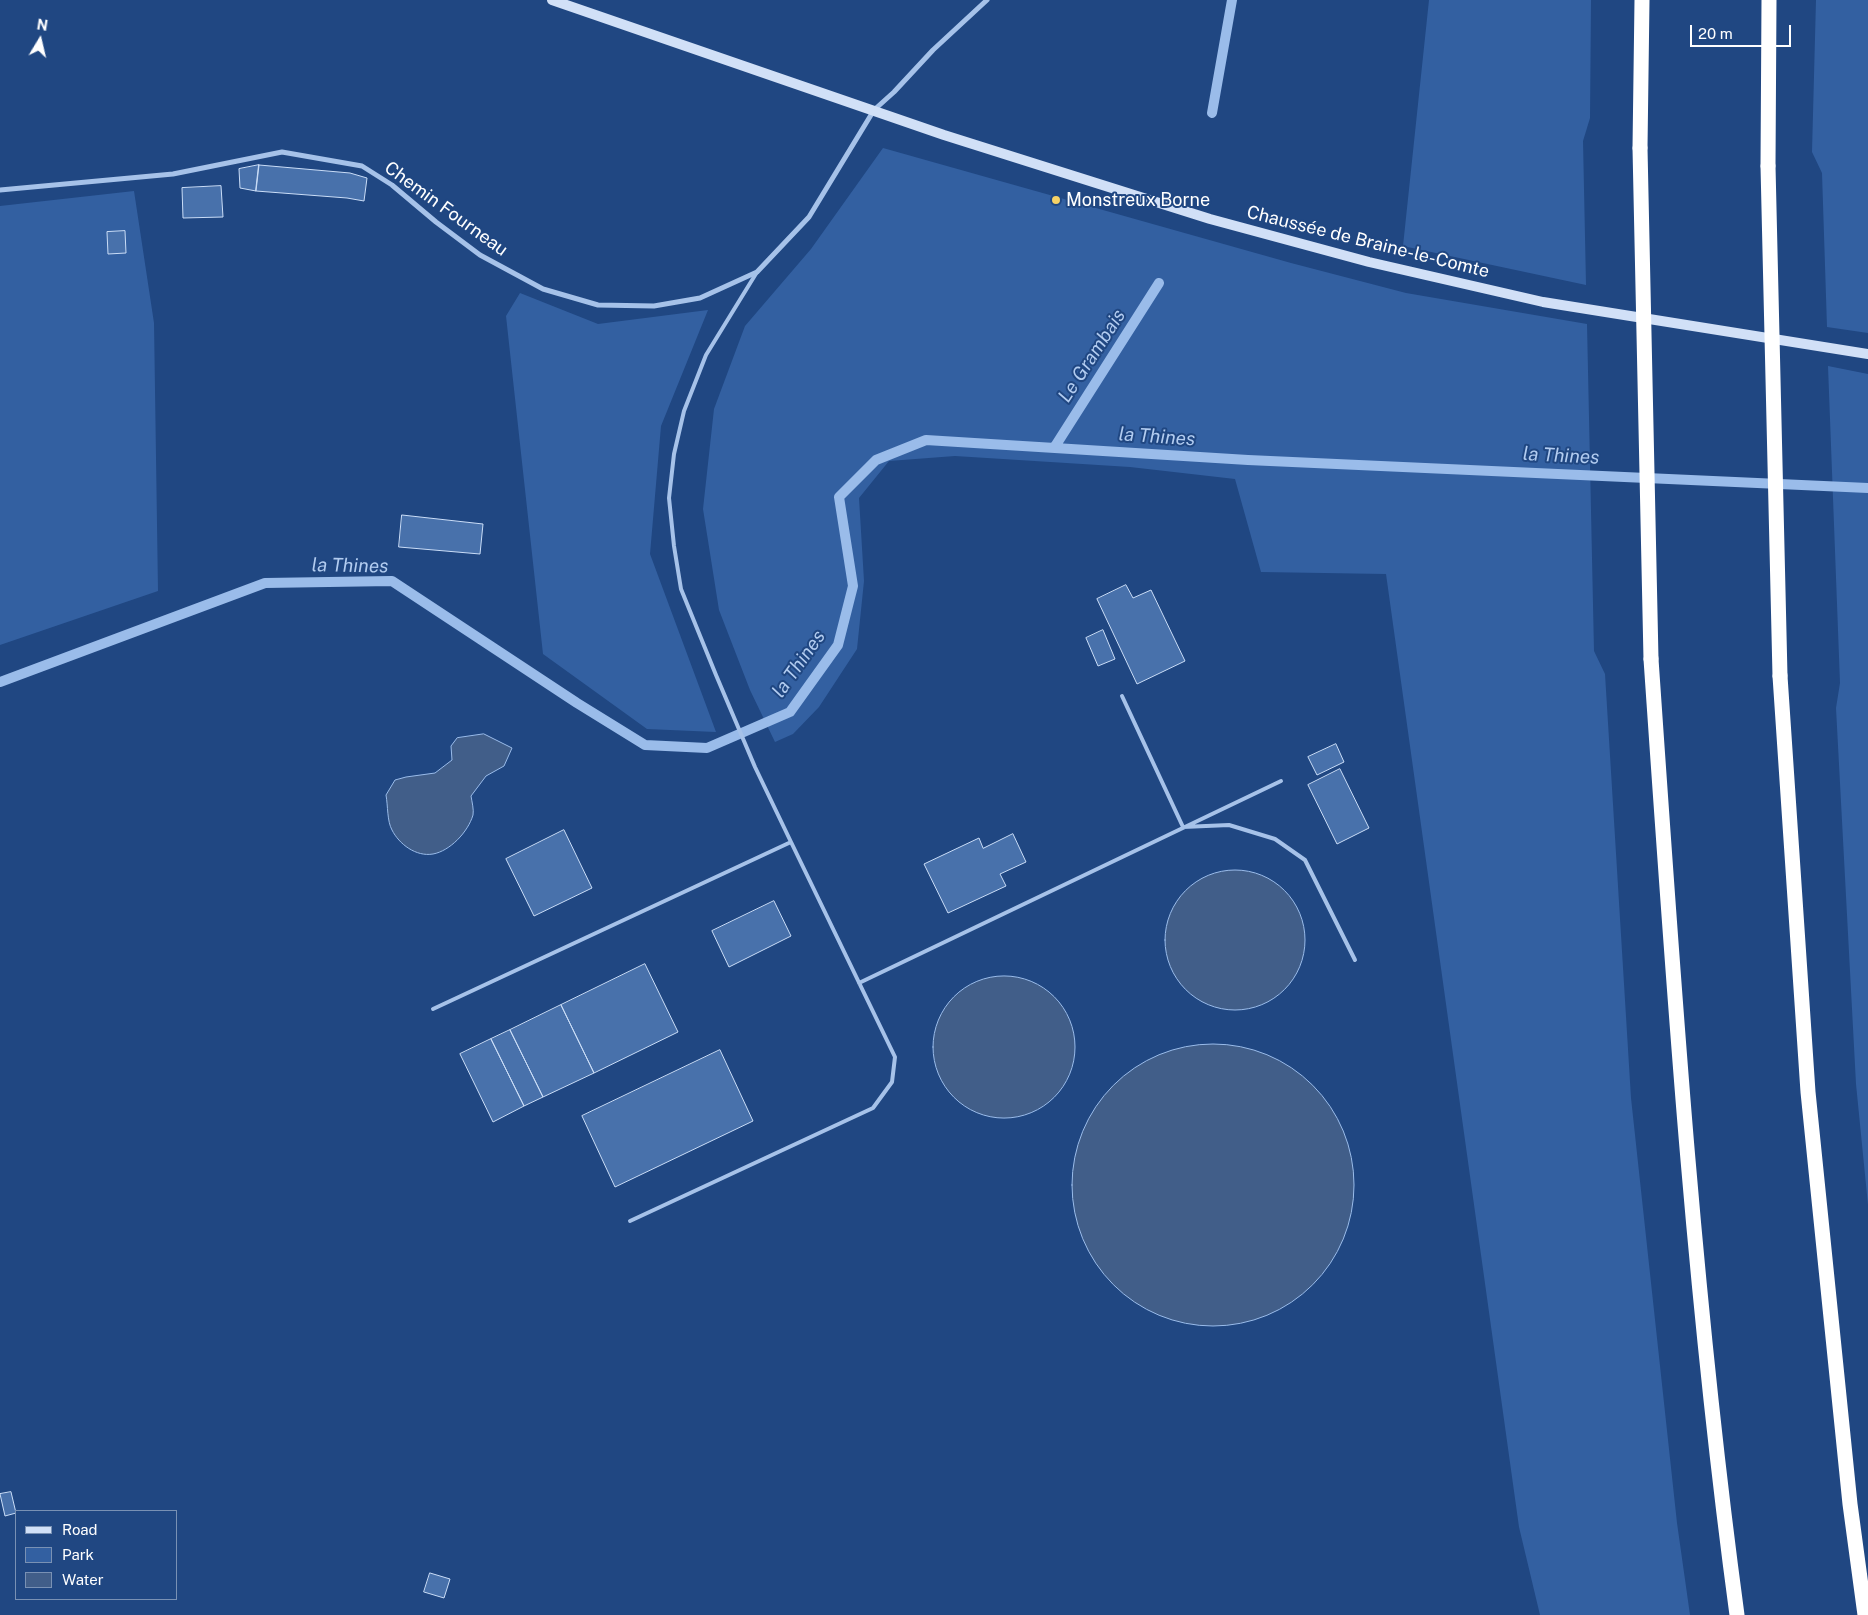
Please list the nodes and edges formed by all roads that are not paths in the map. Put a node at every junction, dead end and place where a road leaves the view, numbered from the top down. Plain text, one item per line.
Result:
1 (552, 0) edge
2 (987, 0) edge
3 (1642, 0) edge
4 (1769, 0) edge
5 (874, 110) junction
6 (0, 190) edge
7 (757, 272) junction
8 (1868, 354) edge
9 (1122, 696) dead end
10 (1281, 781) dead end
11 (1183, 828) junction
12 (791, 842) junction
13 (1355, 960) dead end
14 (859, 983) junction
15 (433, 1010) dead end
16 (630, 1221) dead end
17 (1737, 1615) edge
18 (1865, 1615) edge

1 - 5 main road, Chaussée de Braine-le-Comte
2 - 5 street
3 - 17 highway, bridge
4 - 18 highway, bridge
5 - 7 street, Chemin Fourneau
5 - 8 main road, Chaussée de Braine-le-Comte
6 - 7 street, Chemin Fourneau
7 - 12 lane
9 - 11 lane
10 - 11 lane
11 - 13 lane
11 - 14 lane
12 - 14 lane
12 - 15 lane
14 - 16 lane

